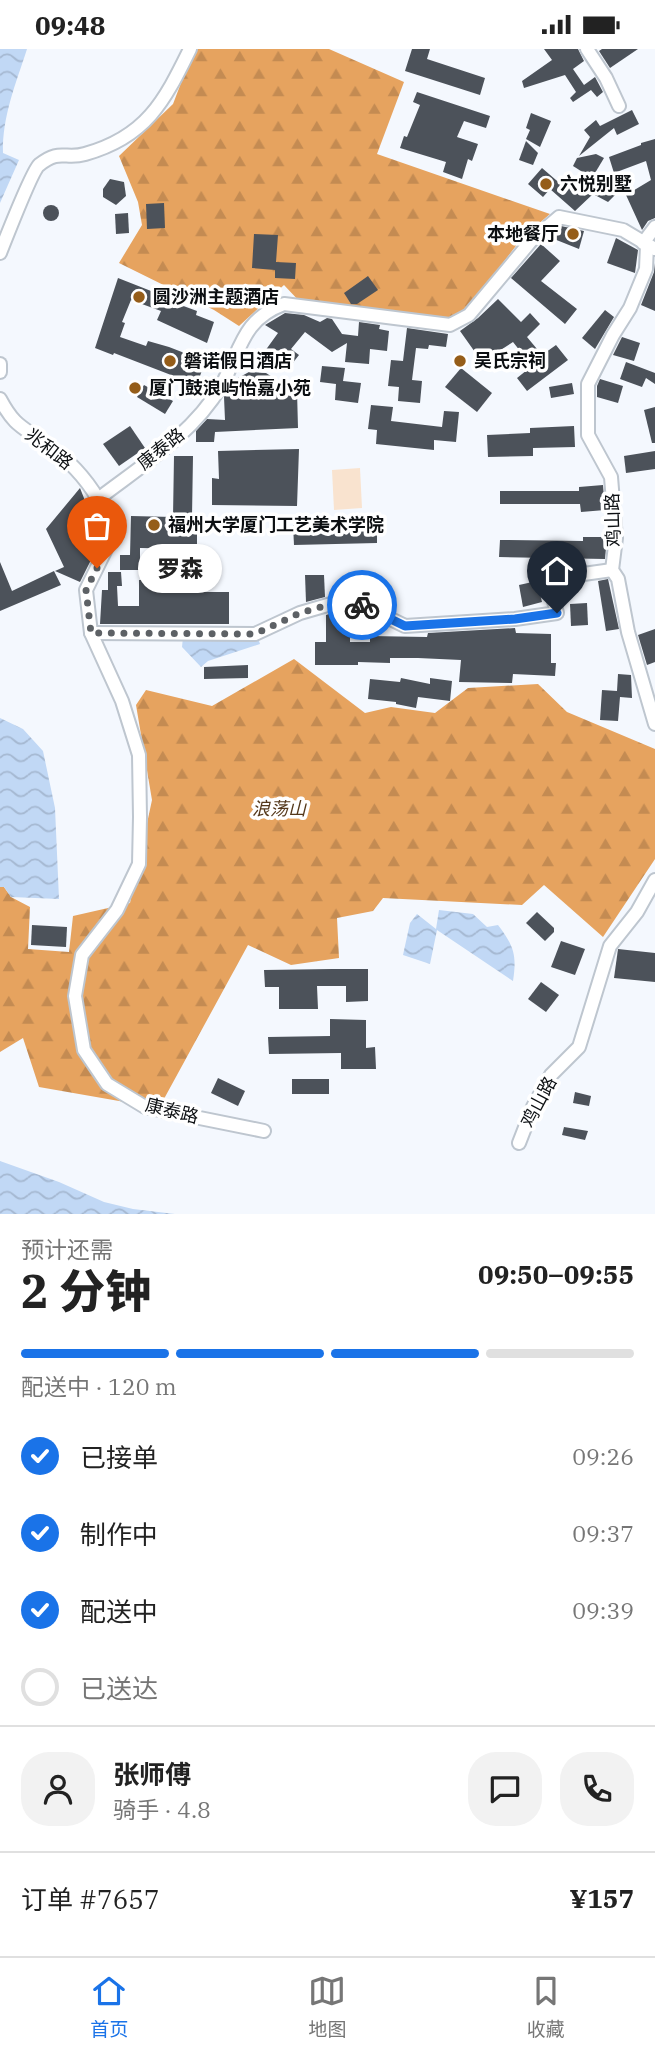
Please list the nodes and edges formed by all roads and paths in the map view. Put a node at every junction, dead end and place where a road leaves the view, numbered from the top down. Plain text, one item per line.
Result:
1 (190, 49) edge
2 (587, 49) edge
3 (619, 106) dead end
4 (655, 227) edge
5 (649, 246) edge
6 (0, 253) edge
7 (0, 364) edge
8 (0, 372) edge
9 (0, 399) edge
10 (99, 499) junction
11 (612, 570) junction
12 (91, 633) junction
13 (655, 724) edge
14 (655, 880) edge
15 (264, 1131) dead end
16 (519, 1143) dead end

1 - 6 street
2 - 3 street
4 - 5 street
5 - 10 street, 康泰路
5 - 11 street, 鸡山路
7 - 8 street
9 - 10 street, 兆和路
10 - 12 street, 康泰路
11 - 12 street
11 - 13 street, 鸡山路
12 - 15 street, 康泰路
14 - 16 street, 鸡山路

